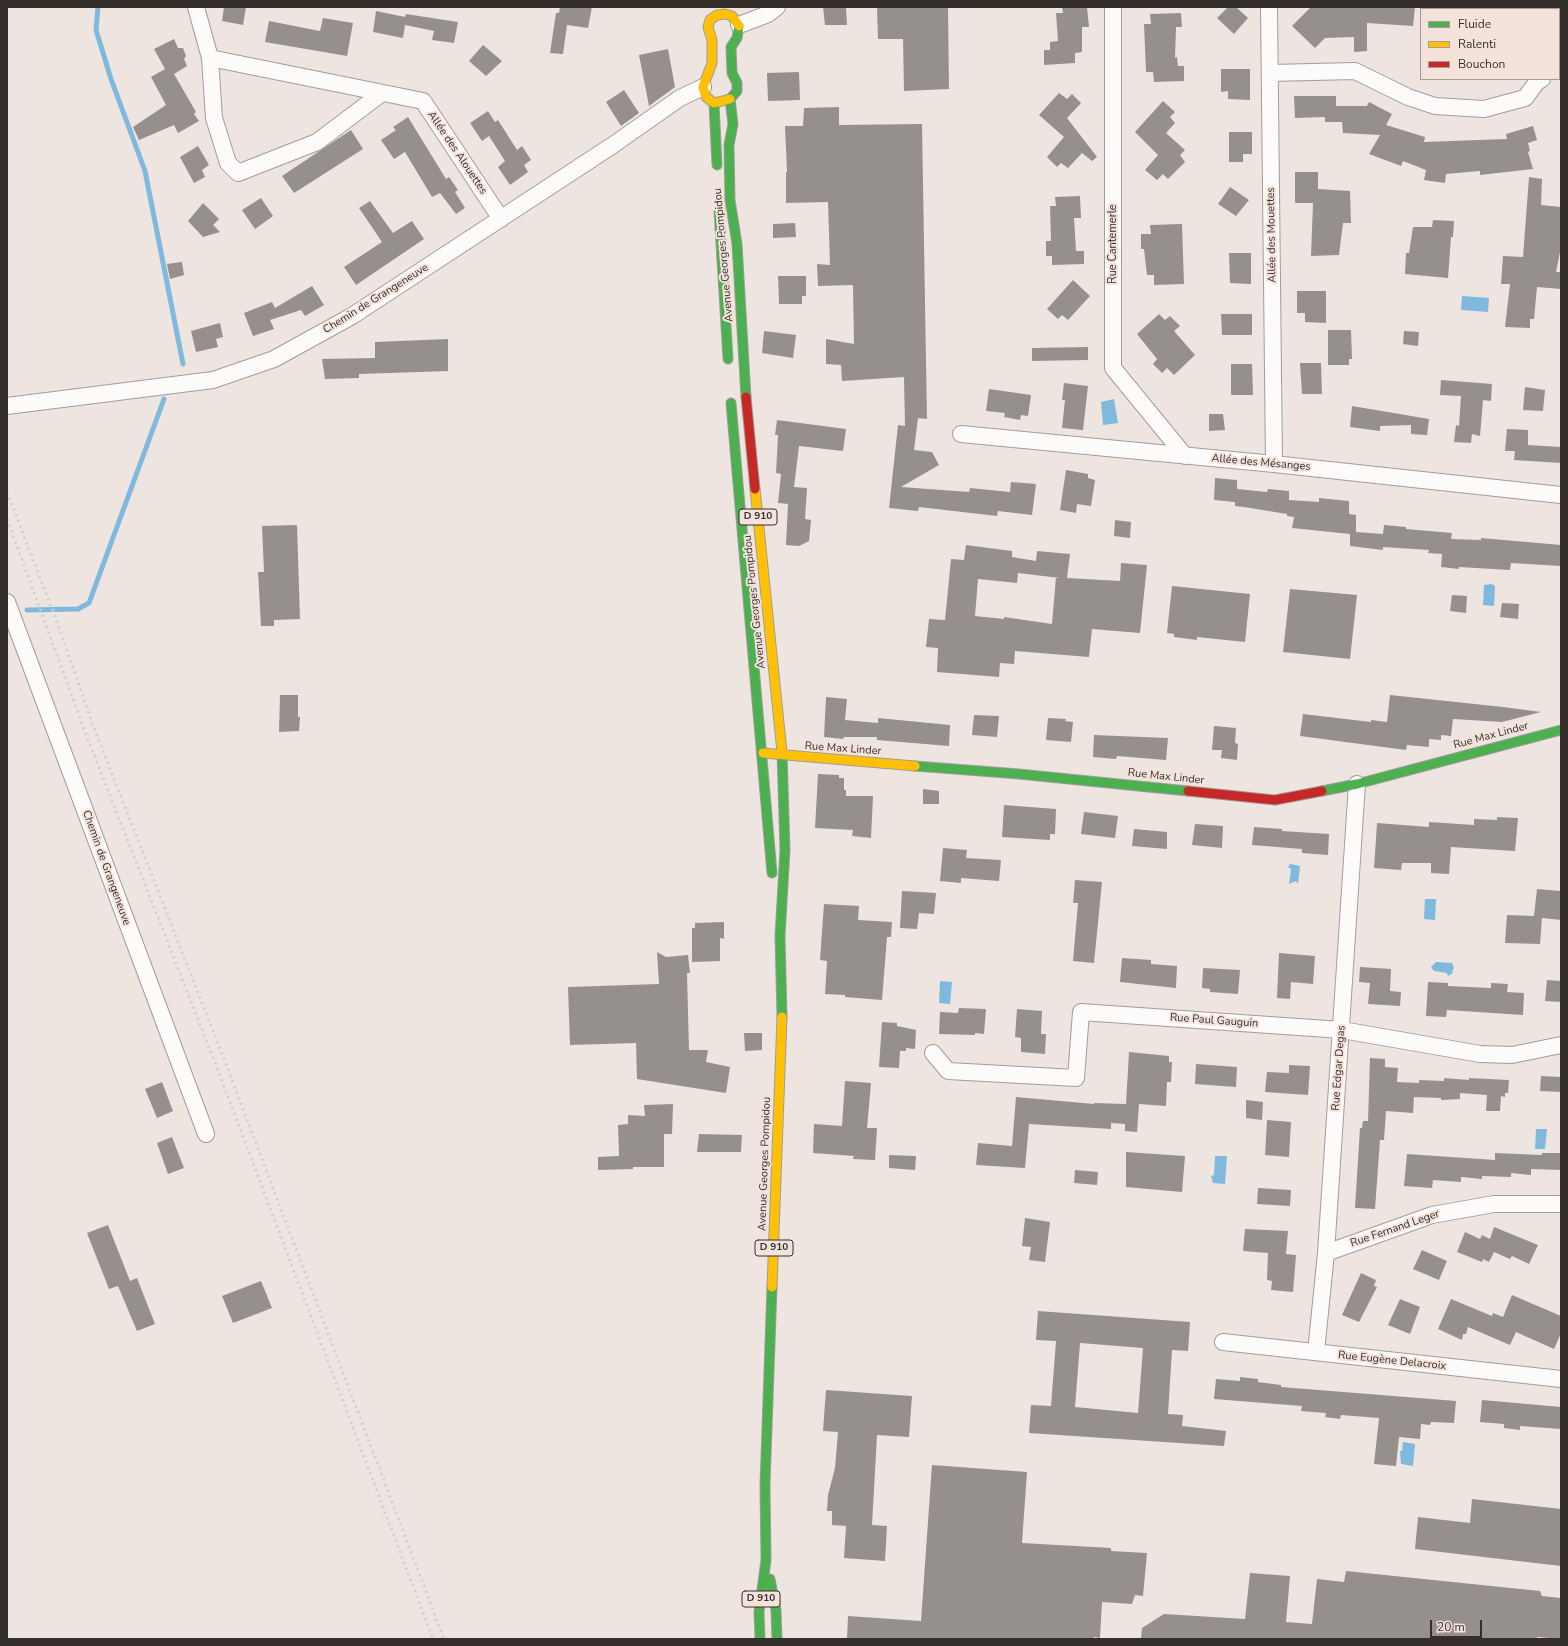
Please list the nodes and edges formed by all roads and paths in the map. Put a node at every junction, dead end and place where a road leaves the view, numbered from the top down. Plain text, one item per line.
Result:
1 (196, 7) edge
2 (1113, 7) edge
3 (1269, 7) edge
4 (770, 9) edge
5 (716, 11) edge
6 (735, 16) edge
7 (210, 58) junction
8 (1270, 73) junction
9 (1540, 80) edge
10 (703, 87) junction
11 (382, 93) junction
12 (730, 99) junction
13 (714, 103) junction
14 (717, 173) dead end
15 (719, 204) dead end
16 (501, 219) junction
17 (729, 368) dead end
18 (730, 391) dead end
19 (7, 406) edge
20 (962, 434) dead end
21 (1185, 456) junction
22 (1274, 464) junction
23 (1561, 495) edge
24 (7, 602) edge
25 (1561, 730) edge
26 (762, 753) junction
27 (782, 755) junction
28 (1357, 784) junction
29 (780, 936) junction
30 (1342, 1030) junction
31 (1561, 1045) edge
32 (933, 1053) dead end
33 (206, 1134) dead end
34 (1561, 1204) edge
35 (1326, 1253) junction
36 (1223, 1342) dead end
37 (1316, 1352) junction
38 (1561, 1379) edge
39 (766, 1560) junction
40 (760, 1639) edge
41 (777, 1639) edge

1 - 7 street
2 - 21 street, Rue Cantemerle
3 - 8 street, Allée des Mouettes
4 - 6 street
5 - 6 main road
5 - 10 main road
6 - 12 main road, Avenue Georges Pompidou
7 - 11 street, Allée des Alouettes
7 - 11 street
8 - 9 street
8 - 22 street, Allée des Mouettes
10 - 13 main road
10 - 16 street, Chemin de Grangeneuve
11 - 16 street, Allée des Alouettes
12 - 13 main road
12 - 27 main road, Avenue Georges Pompidou / D 910
13 - 14 main road, Avenue Georges Pompidou
15 - 17 main road, Avenue Georges Pompidou
16 - 19 street, Chemin de Grangeneuve
18 - 26 main road, Avenue Georges Pompidou / D 910
20 - 21 street, Allée des Mésanges
21 - 22 street, Allée des Mésanges
22 - 23 street, Allée des Mésanges
24 - 33 street, Chemin de Grangeneuve
25 - 28 main road, Rue Max Linder
26 - 27 main road, Rue Max Linder
26 - 29 main road, Avenue Georges Pompidou / D 910
27 - 28 main road, Rue Max Linder
27 - 29 main road, Avenue Georges Pompidou / D 910
28 - 30 street, Rue Edgar Degas
29 - 39 main road, Avenue Georges Pompidou / D 910
30 - 31 street, Rue Paul Gauguin
30 - 32 street, Rue Paul Gauguin
30 - 35 street, Rue Edgar Degas
34 - 35 street, Rue Fernand Leger
35 - 37 street, Rue Edgar Degas
36 - 37 street, Rue Eugène Delacroix
37 - 38 street, Rue Eugène Delacroix
39 - 40 main road, Avenue Georges Pompidou / D 910
39 - 41 main road, Avenue Georges Pompidou / D 910

